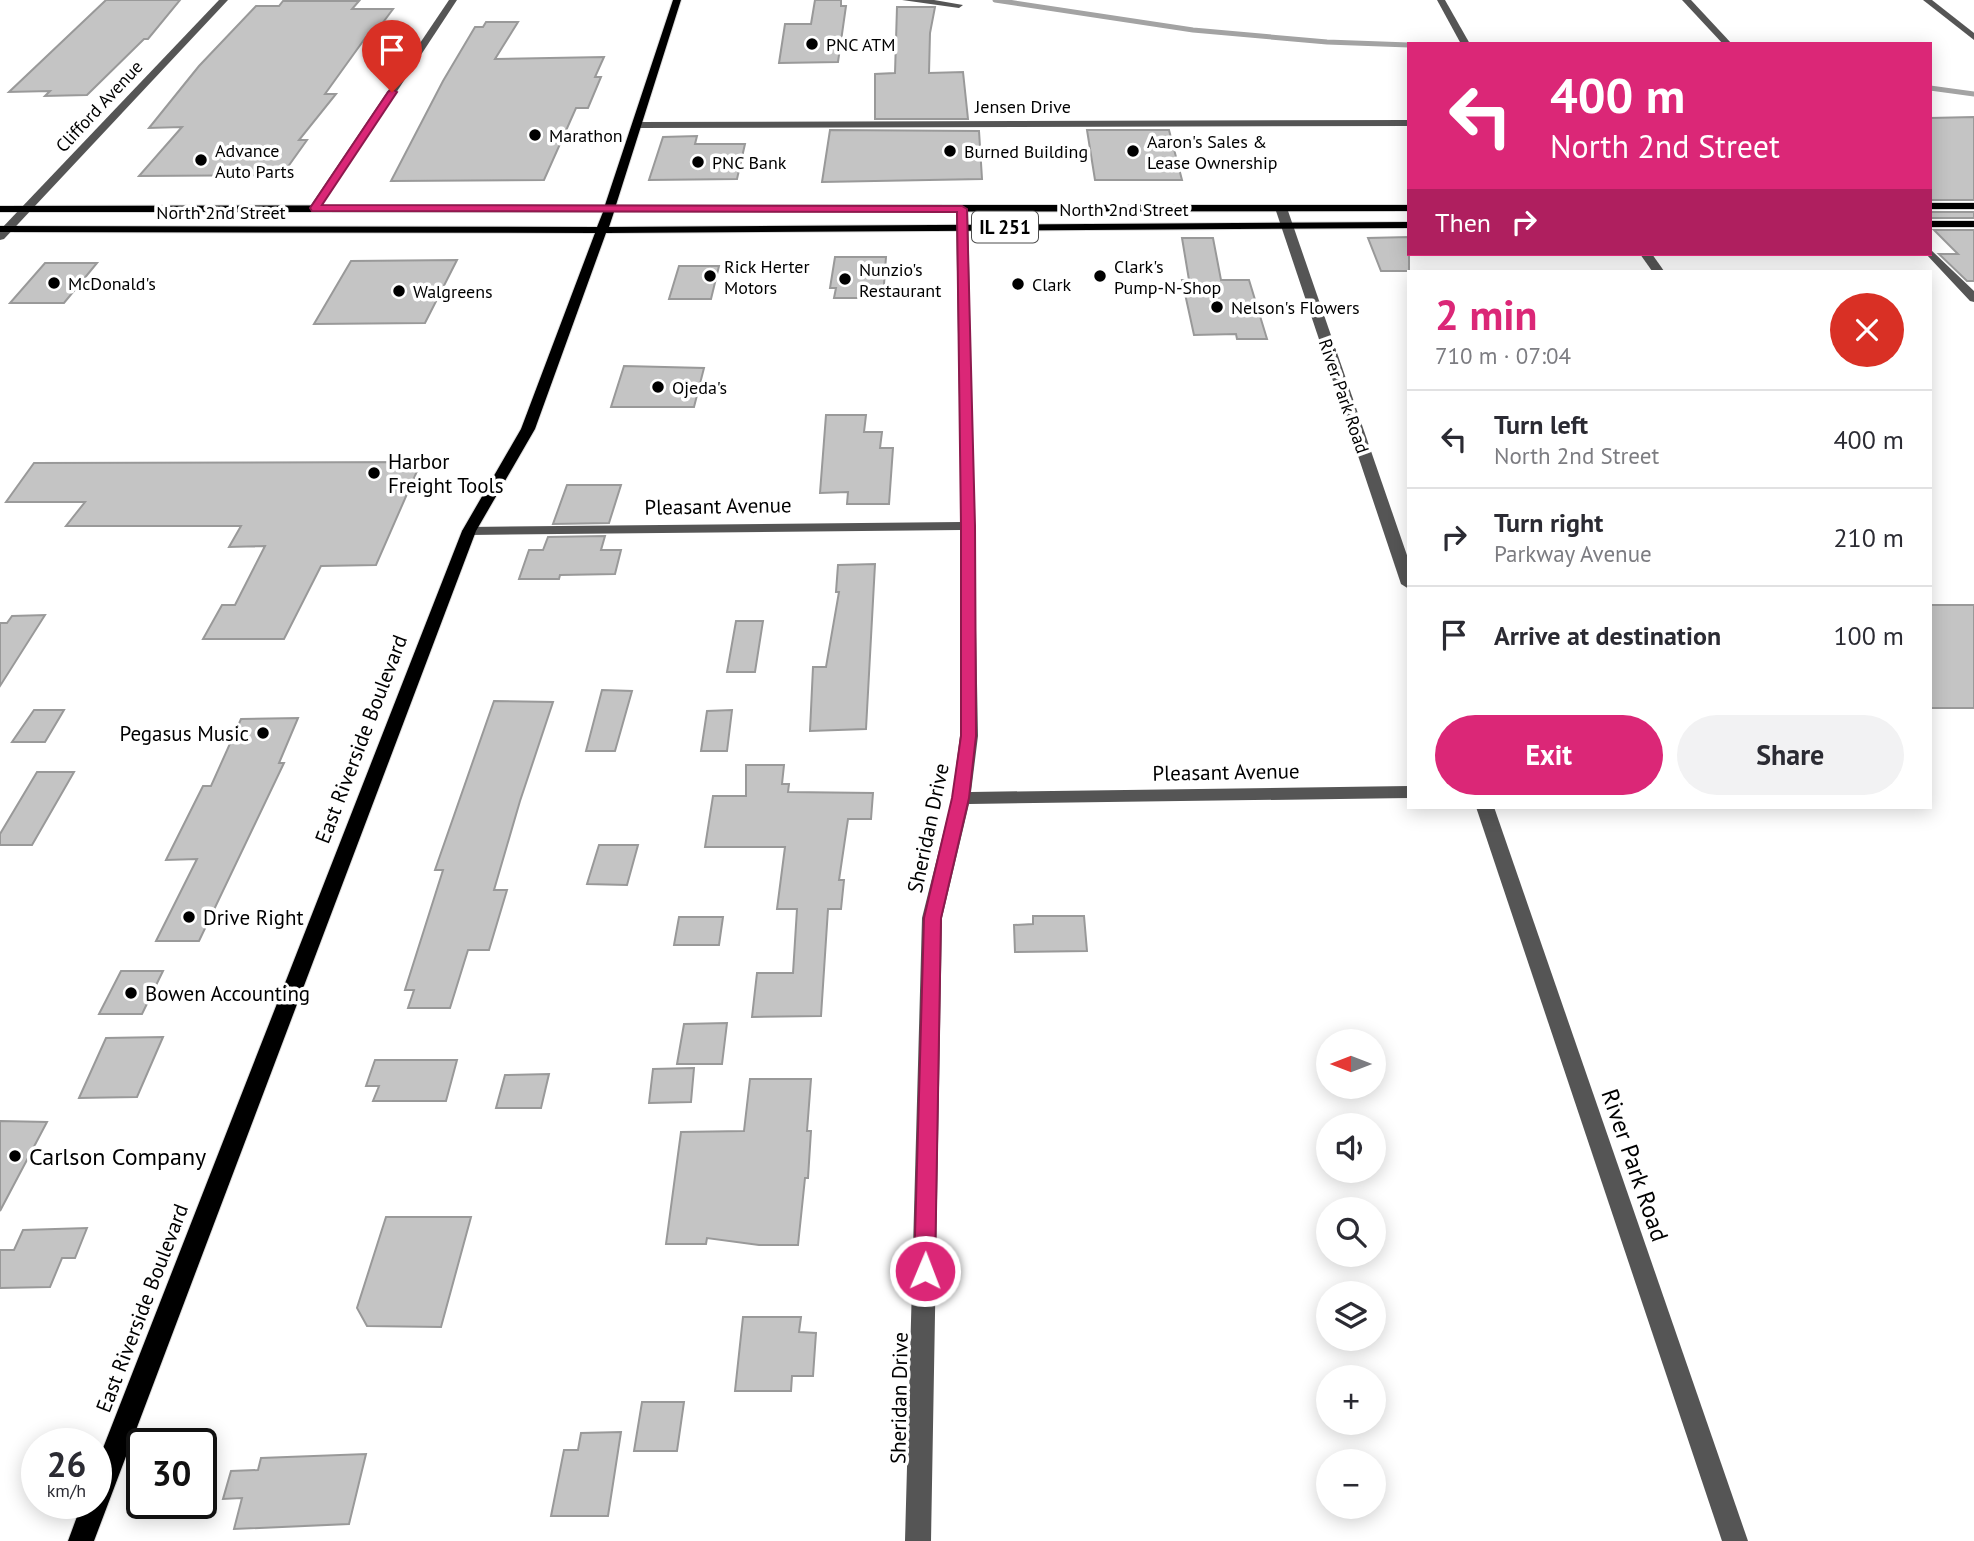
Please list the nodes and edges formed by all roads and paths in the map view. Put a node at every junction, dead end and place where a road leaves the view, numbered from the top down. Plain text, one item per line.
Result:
1 (224, 0) edge
2 (453, 0) edge
3 (677, 0) edge
4 (906, 0) edge
5 (1441, 0) edge
6 (1686, 0) edge
7 (1927, 0) edge
8 (959, 5) dead end
9 (1974, 37) edge
10 (1465, 42) edge
11 (1726, 42) edge
12 (1407, 123) edge
13 (636, 125) junction
14 (1974, 205) edge
15 (1932, 206) edge
16 (315, 208) junction
17 (610, 208) junction
18 (1281, 208) junction
19 (1407, 208) edge
20 (0, 209) edge
21 (26, 209) junction
22 (224, 209) junction
23 (962, 209) junction
24 (1932, 224) edge
25 (1974, 224) edge
26 (1286, 225) junction
27 (1407, 225) edge
28 (962, 228) junction
29 (208, 229) junction
30 (602, 230) junction
31 (3, 231) edge
32 (1932, 254) edge
33 (1974, 298) edge
34 (968, 526) junction
35 (469, 531) junction
36 (1407, 578) edge
37 (1407, 792) edge
38 (961, 798) junction
39 (1486, 809) edge
40 (112, 1460) edge
41 (89, 1519) edge
42 (81, 1541) edge
43 (918, 1541) edge
44 (1735, 1541) edge

1 - 21 street, Clifford Avenue
2 - 16 street
3 - 13 main road, East Riverside Boulevard
4 - 8 street
5 - 10 street
6 - 11 street
7 - 9 street
12 - 13 street, Jensen Drive
13 - 17 main road, East Riverside Boulevard
14 - 15 main road
16 - 17 main road, North 2nd Street / IL 251
16 - 22 main road, North 2nd Street / IL 251
17 - 23 main road, North 2nd Street / IL 251
17 - 30 main road, East Riverside Boulevard
18 - 19 main road, North 2nd Street / IL 251
18 - 23 main road, North 2nd Street / IL 251
18 - 26 street, River Park Road
20 - 21 main road, North 2nd Street / IL 251
21 - 22 main road, North 2nd Street / IL 251
21 - 31 street, Clifford Avenue
22 - 29 main road
23 - 28 street, Sheridan Drive
24 - 25 main road
26 - 27 main road, North 2nd Street / IL 251
26 - 28 main road, North 2nd Street / IL 251
26 - 36 street, River Park Road
28 - 30 main road, North 2nd Street / IL 251
28 - 34 street, Sheridan Drive
29 - 30 main road, North 2nd Street / IL 251
29 - 31 main road, North 2nd Street / IL 251
30 - 35 main road, East Riverside Boulevard
32 - 33 street
34 - 35 street, Pleasant Avenue
34 - 38 street, Sheridan Drive
35 - 40 main road, East Riverside Boulevard
37 - 38 street, Pleasant Avenue
38 - 43 street, Sheridan Drive
39 - 44 street, River Park Road
41 - 42 main road, East Riverside Boulevard

